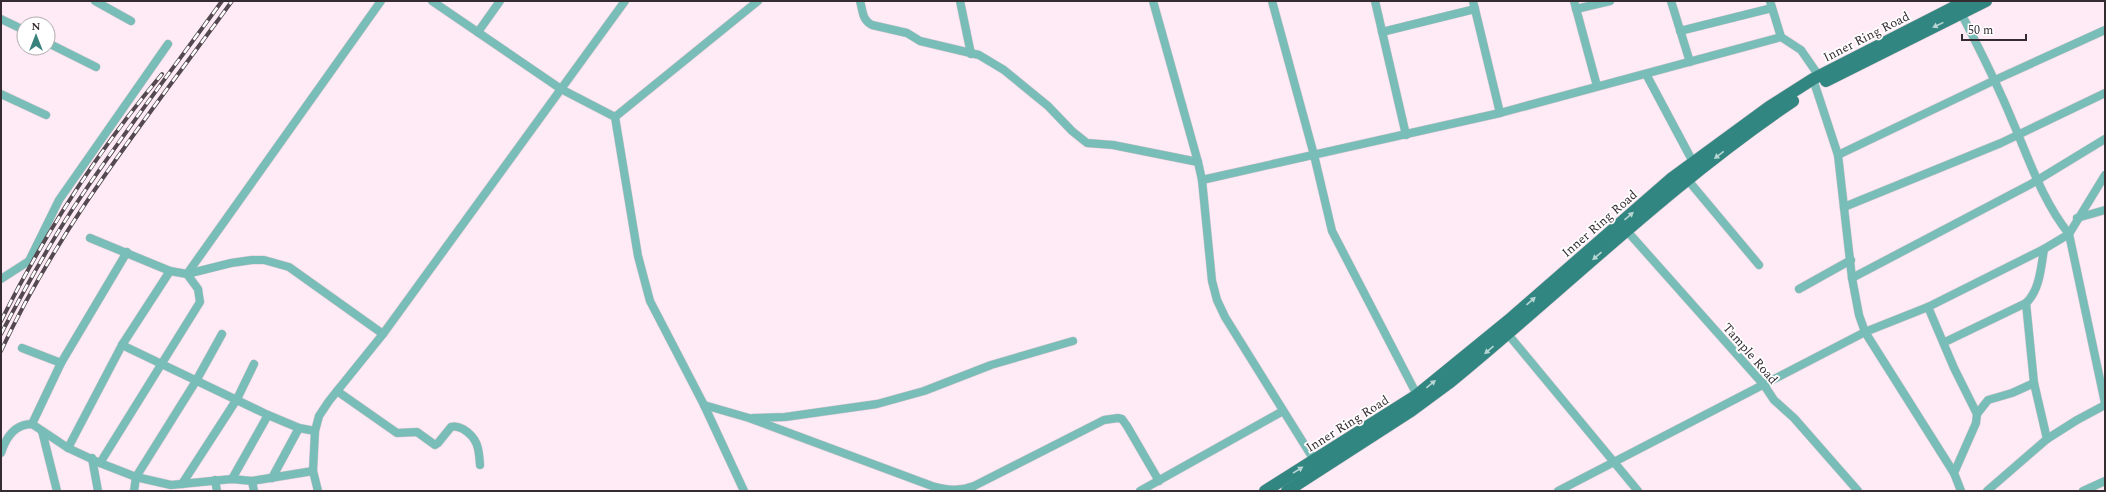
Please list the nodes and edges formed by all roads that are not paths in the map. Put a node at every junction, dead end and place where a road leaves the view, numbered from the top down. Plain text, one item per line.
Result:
1 (95, 1) edge
2 (381, 1) edge
3 (432, 1) edge
4 (500, 1) edge
5 (625, 1) edge
6 (758, 1) edge
7 (862, 1) edge
8 (960, 1) edge
9 (1153, 1) edge
10 (1272, 1) edge
11 (1375, 1) edge
12 (1610, 1) edge
13 (1672, 1) edge
14 (1966, 1) edge
15 (1986, 1) edge
16 (1474, 5) edge
17 (1575, 5) edge
18 (1771, 5) edge
19 (1961, 13) junction
20 (1, 19) edge
21 (131, 21) dead end
22 (16, 26) edge
23 (2105, 30) edge
24 (1680, 31) junction
25 (478, 32) junction
26 (1382, 32) junction
27 (1781, 37) junction
28 (168, 44) dead end
29 (56, 47) edge
30 (971, 54) junction
31 (1690, 62) junction
32 (96, 67) dead end
33 (1646, 74) junction
34 (1995, 80) junction
35 (1815, 81) junction
36 (1597, 86) junction
37 (561, 89) junction
38 (2105, 93) edge
39 (1, 94) edge
40 (1500, 112) junction
41 (46, 115) dead end
42 (615, 116) junction
43 (2018, 134) junction
44 (1406, 135) junction
45 (2105, 139) edge
46 (1314, 155) junction
47 (1838, 155) junction
48 (1198, 162) junction
49 (1693, 162) junction
50 (2105, 175) edge
51 (1687, 179) junction
52 (1202, 180) junction
53 (2038, 180) junction
54 (1844, 207) junction
55 (2105, 210) edge
56 (2077, 218) junction
57 (1627, 231) junction
58 (2069, 234) junction
59 (90, 238) dead end
60 (2044, 249) junction
61 (127, 252) junction
62 (1851, 260) junction
63 (1759, 265) dead end
64 (170, 271) junction
65 (187, 274) junction
66 (1852, 278) junction
67 (1, 279) edge
68 (1799, 289) dead end
69 (2026, 303) junction
70 (1928, 307) junction
71 (1865, 332) junction
72 (1507, 333) junction
73 (222, 334) dead end
74 (383, 334) junction
75 (1073, 341) dead end
76 (1945, 342) junction
77 (122, 345) junction
78 (22, 348) dead end
79 (61, 363) junction
80 (161, 363) junction
81 (254, 364) dead end
82 (196, 381) junction
83 (2034, 383) junction
84 (1764, 385) junction
85 (337, 391) junction
86 (1421, 398) junction
87 (237, 399) junction
88 (2105, 404) edge
89 (704, 405) junction
90 (1283, 411) junction
91 (1977, 414) junction
92 (268, 415) junction
93 (749, 418) junction
94 (32, 424) junction
95 (299, 428) junction
96 (42, 431) junction
97 (315, 431) junction
98 (2047, 439) junction
99 (68, 448) junction
100 (1, 453) edge
101 (92, 458) junction
102 (1314, 460) junction
103 (1614, 462) junction
104 (100, 464) junction
105 (480, 465) dead end
106 (313, 471) junction
107 (1954, 473) junction
108 (136, 477) junction
109 (272, 478) junction
110 (232, 479) junction
111 (215, 480) junction
112 (252, 481) junction
113 (1158, 481) junction
114 (2105, 482) edge
115 (182, 484) junction
116 (172, 488) edge
117 (57, 491) edge
118 (98, 491) edge
119 (134, 491) edge
120 (218, 491) edge
121 (254, 491) edge
122 (318, 491) edge
123 (744, 491) edge
124 (1140, 491) edge
125 (1265, 491) edge
126 (1287, 491) edge
127 (1558, 491) edge
128 (1638, 491) edge
129 (1858, 491) edge
130 (1961, 491) edge
131 (1987, 491) edge
132 (2083, 491) edge

1 - 21 street
2 - 65 street
3 - 25 street
4 - 25 street
5 - 37 street
6 - 42 street
7 - 30 street
8 - 30 street
9 - 48 street
10 - 46 street
11 - 26 street
12 - 17 street
13 - 24 street
14 - 35 main road, Inner Ring Road
15 - 19 main road, Inner Ring Road
16 - 26 street
16 - 40 street
17 - 36 street
18 - 24 street
18 - 27 street
19 - 34 street
19 -> 35 main road, Inner Ring Road
20 - 22 street
23 - 34 street
24 - 31 street
25 - 37 street
26 - 44 street
27 - 31 street
27 - 35 street
28 - 67 street
29 - 32 street
30 - 48 street
31 - 33 street
33 - 36 street
33 - 49 street
34 - 43 street
34 - 47 street
35 - 47 street
35 - 49 main road, Inner Ring Road
35 -> 51 main road, Inner Ring Road
36 - 40 street
37 - 42 street
37 - 74 street
38 - 43 street
39 - 41 street
40 - 44 street
42 - 89 street
43 - 53 street
43 - 54 street
44 - 46 street
45 - 53 street
46 - 52 street
46 - 86 street
47 - 54 street
48 - 52 street
86 -> 49 main road, Inner Ring Road
50 - 56 street
51 - 57 main road, Inner Ring Road
51 - 63 street
52 - 90 street
53 - 58 street
53 - 66 street
54 - 62 street
55 - 56 street
56 - 58 street
57 -> 72 main road, Inner Ring Road
57 - 84 street, Tample Road
58 - 60 street
58 - 88 street
59 - 61 street
60 - 69 street
60 - 70 street
61 - 64 street
61 - 79 street
62 - 66 street
62 - 68 street
64 - 65 street
64 - 77 street
65 - 74 street
65 - 80 street
66 - 71 street
69 - 76 street
69 - 83 street
70 - 71 street
70 - 76 street
71 - 84 street
71 - 107 street
72 -> 86 main road, Inner Ring Road
72 - 103 street
73 - 82 street
74 - 85 street
75 - 93 street
76 - 91 street
77 - 80 street
77 - 99 street
78 - 79 street
79 - 94 street
80 - 82 street
80 - 104 street
81 - 87 street
82 - 87 street
82 - 108 street
83 - 91 street
83 - 98 street
84 - 103 street
84 - 129 street, Tample Road
85 - 97 street
85 - 105 street
86 - 102 main road, Inner Ring Road
86 - 126 main road, Inner Ring Road
87 - 92 street
87 - 115 street
88 - 98 street
89 - 93 street
89 - 123 street
90 - 102 street
90 - 113 street
91 - 107 street
92 - 95 street
92 - 110 street
93 - 113 street
94 - 96 street
94 - 100 street
95 - 97 street
95 - 109 street
96 - 99 street
96 - 117 street
97 - 106 street
98 - 131 street
99 - 101 street
101 - 104 street
101 - 118 street
125 -> 102 main road, Inner Ring Road
103 - 127 street
103 - 128 street
104 - 108 street
106 - 109 street
106 - 122 street
107 - 130 street
108 - 116 street
108 - 119 street
109 - 112 street
110 - 111 street
110 - 112 street
111 - 115 street
111 - 120 street
112 - 121 street
113 - 124 street
114 - 132 street
115 - 116 street

